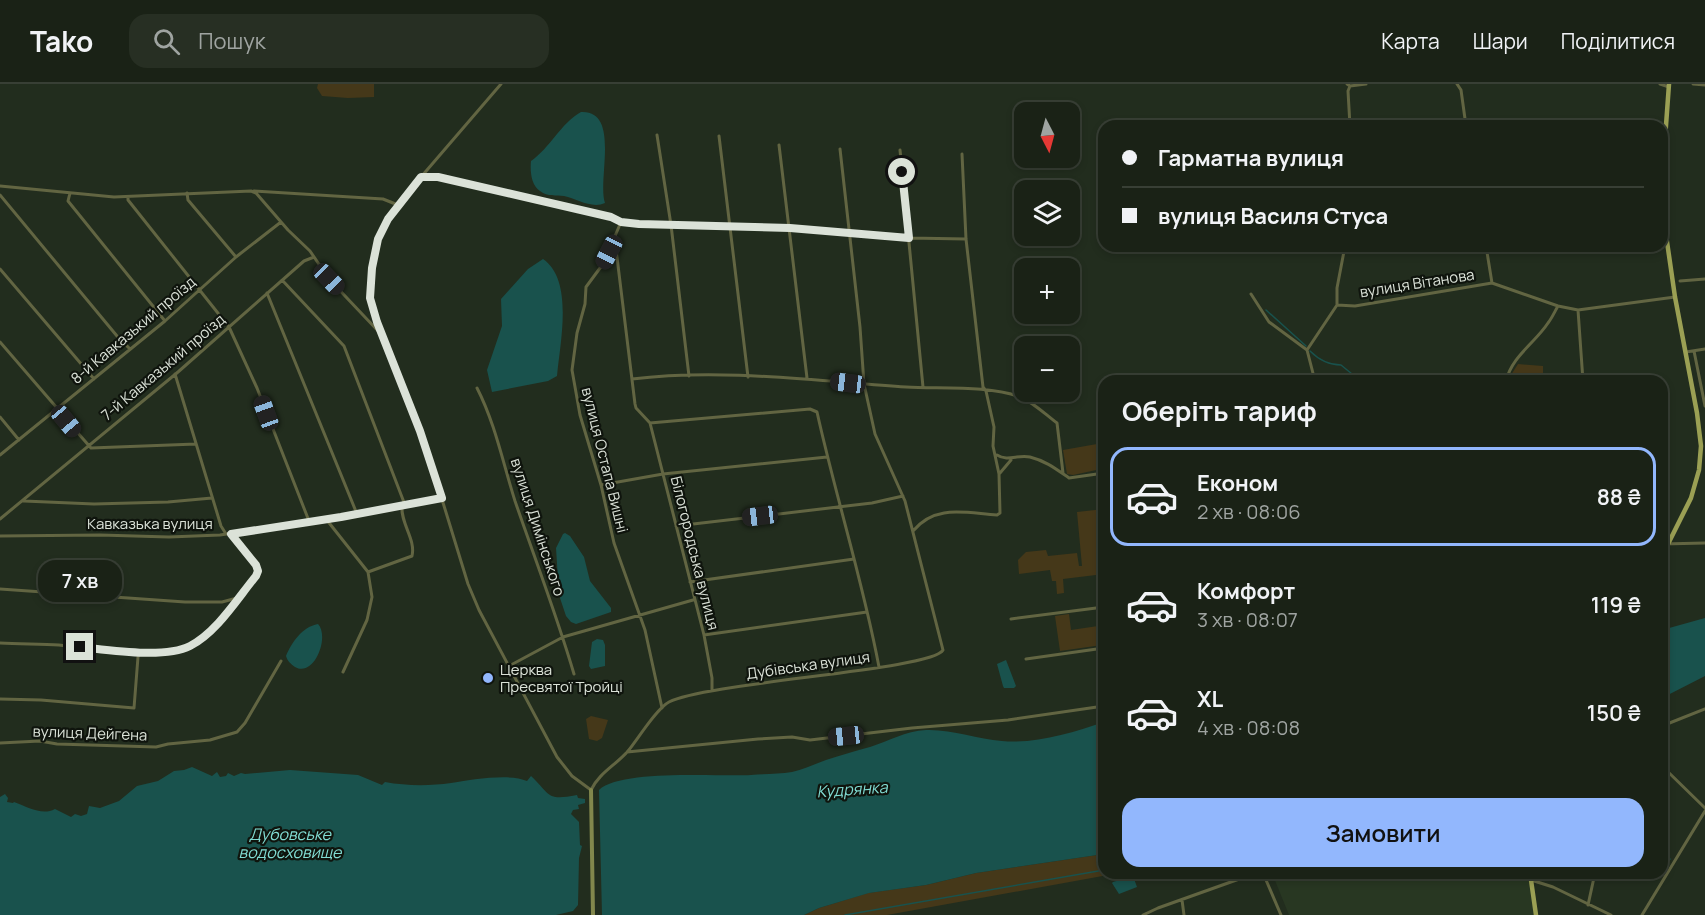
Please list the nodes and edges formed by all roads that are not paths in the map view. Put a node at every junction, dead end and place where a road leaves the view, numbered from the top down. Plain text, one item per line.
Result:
1 (501, 84) edge
2 (1366, 84) edge
3 (1457, 84) edge
4 (1660, 84) edge
5 (1693, 84) edge
6 (1349, 85) edge
7 (1669, 85) edge
8 (1705, 85) edge
9 (1350, 120) edge
10 (1465, 120) edge
11 (1667, 120) edge
12 (657, 135) dead end
13 (719, 135) dead end
14 (779, 145) dead end
15 (840, 149) dead end
16 (900, 150) dead end
17 (962, 153) dead end
18 (421, 177) junction
19 (0, 186) edge
20 (251, 191) junction
21 (70, 193) junction
22 (187, 193) junction
23 (0, 195) edge
24 (128, 197) junction
25 (398, 205) junction
26 (281, 222) junction
27 (621, 222) junction
28 (671, 225) junction
29 (730, 225) junction
30 (790, 228) junction
31 (849, 232) junction
32 (909, 238) junction
33 (966, 239) junction
34 (615, 240) junction
35 (1668, 244) edge
36 (1344, 252) edge
37 (1487, 252) edge
38 (236, 257) junction
39 (314, 257) junction
40 (0, 269) edge
41 (1705, 279) edge
42 (282, 280) junction
43 (1680, 281) dead end
44 (1492, 283) junction
45 (200, 291) junction
46 (267, 293) junction
47 (1251, 294) dead end
48 (1675, 297) junction
49 (1337, 304) junction
50 (1558, 306) junction
51 (1578, 310) junction
52 (165, 321) junction
53 (229, 327) junction
54 (383, 337) junction
55 (0, 342) edge
56 (130, 349) junction
57 (1705, 349) edge
58 (1307, 350) junction
59 (1694, 351) junction
60 (1685, 352) junction
61 (175, 374) junction
62 (1313, 375) edge
63 (1508, 375) edge
64 (1583, 375) edge
65 (689, 376) junction
66 (748, 377) junction
67 (807, 378) junction
68 (632, 379) junction
69 (94, 380) junction
70 (864, 384) junction
71 (477, 388) dead end
72 (923, 388) junction
73 (986, 391) junction
74 (1705, 406) edge
75 (56, 408) junction
76 (0, 417) edge
77 (650, 423) junction
78 (19, 440) junction
79 (196, 444) junction
80 (87, 446) junction
81 (996, 454) junction
82 (0, 455) edge
83 (827, 457) junction
84 (1013, 459) junction
85 (1063, 473) junction
86 (663, 474) junction
87 (999, 474) junction
88 (1098, 474) edge
89 (601, 485) junction
90 (903, 496) junction
91 (212, 498) junction
92 (442, 498) junction
93 (22, 501) junction
94 (403, 505) junction
95 (839, 507) junction
96 (357, 514) junction
97 (0, 519) edge
98 (326, 519) junction
99 (309, 521) junction
100 (676, 526) junction
101 (913, 531) junction
102 (226, 534) junction
103 (231, 534) junction
104 (0, 536) edge
105 (1668, 543) joint
106 (1705, 543) edge
107 (854, 559) junction
108 (368, 572) junction
109 (690, 582) junction
110 (0, 589) edge
111 (239, 597) junction
112 (693, 600) junction
113 (1098, 608) edge
114 (867, 612) junction
115 (640, 613) junction
116 (1011, 619) dead end
117 (704, 635) junction
118 (563, 637) junction
119 (0, 644) edge
120 (1098, 649) edge
121 (140, 652) junction
122 (1026, 659) dead end
123 (281, 661) dead end
124 (509, 666) junction
125 (879, 667) junction
126 (343, 672) dead end
127 (574, 674) dead end
128 (712, 690) junction
129 (0, 699) edge
130 (1098, 707) edge
131 (662, 708) junction
132 (1705, 709) edge
133 (1668, 724) edge
134 (0, 743) edge
135 (627, 752) junction
136 (1668, 772) edge
137 (591, 790) junction
138 (1705, 810) edge
139 (1668, 872) edge
140 (1240, 879) edge
141 (1266, 879) edge
142 (1594, 879) edge
143 (1664, 879) edge
144 (1531, 880) joint
145 (1182, 900) junction
146 (1588, 905) junction
147 (1158, 908) junction
148 (593, 915) edge
149 (1143, 915) edge
150 (1160, 915) edge
151 (1184, 915) edge
152 (1281, 915) edge
153 (1536, 915) edge
154 (1611, 915) edge
155 (1642, 915) edge

1 - 18 street
2 - 6 street
3 - 10 street
4 - 7 street
5 - 8 street
6 - 9 street
7 - 11 main road
12 - 28 street
13 - 29 street
14 - 30 street
15 - 31 street, Дубівська вулиця
16 - 32 street
17 - 33 street
18 - 25 street
18 - 27 street
19 - 21 street
20 - 22 street
20 - 25 street
20 - 26 street
21 - 24 street
21 - 52 street
22 - 24 street
22 - 38 street
23 - 56 street
24 - 45 street
25 - 54 street
26 - 38 street, 8-й Кавказький проїзд
26 - 39 street
27 - 28 street
27 - 34 street, вулиця Остапа Вишні
28 - 29 street
28 - 65 street
29 - 30 street
29 - 66 street
30 - 31 street
30 - 67 street
31 - 32 street
31 - 70 street, Дубівська вулиця
32 - 33 street
32 - 72 street
33 - 73 street
34 - 68 street
34 - 89 street, вулиця Остапа Вишні
35 - 48 main road
36 - 49 street
37 - 44 street
38 - 45 street, 8-й Кавказький проїзд
39 - 42 street, 7-й Кавказький проїзд
39 - 54 street
40 - 69 street
41 - 43 street
42 - 46 street, 7-й Кавказький проїзд
42 - 94 street
44 - 49 street, вулиця Вітанова
44 - 50 street, вулиця Вітанова
45 - 52 street, 8-й Кавказький проїзд
45 - 53 street
46 - 53 street, 7-й Кавказький проїзд
46 - 96 street
47 - 58 street
48 - 51 street, вулиця Вітанова
48 - 60 main road
49 - 58 street
50 - 51 street, вулиця Вітанова
50 - 63 street
51 - 64 street
52 - 56 street, 8-й Кавказький проїзд
53 - 61 street, 7-й Кавказький проїзд
53 - 99 street
54 - 92 street
55 - 75 street
56 - 69 street, 8-й Кавказький проїзд
57 - 59 street
58 - 62 street
59 - 60 street
59 - 74 street
60 - 105 main road
61 - 79 street
61 - 80 street, 7-й Кавказький проїзд
65 - 66 street
65 - 68 street
66 - 67 street
67 - 70 street
68 - 77 street
69 - 75 street, 8-й Кавказький проїзд
70 - 72 street
70 - 90 street, Дубівська вулиця
71 - 118 street, вулиця Димінського
72 - 73 street
73 - 81 street
73 - 85 street
75 - 78 street, 8-й Кавказький проїзд
75 - 80 street
76 - 78 street
77 - 83 street
77 - 86 street, Білогородська вулиця
78 - 82 street, 8-й Кавказький проїзд
79 - 80 street
79 - 91 street
80 - 93 street, 7-й Кавказький проїзд
81 - 84 street
81 - 87 street
83 - 86 street
83 - 95 street
84 - 85 street
84 - 87 street
85 - 88 street
86 - 89 street
86 - 100 street, Білогородська вулиця
87 - 101 street
89 - 115 street, вулиця Остапа Вишні
90 - 95 street
90 - 101 street, Дубівська вулиця
91 - 93 street
91 - 102 street
92 - 94 street, Кавказька вулиця
92 - 124 street
93 - 97 street, 7-й Кавказький проїзд
94 - 96 street, Кавказька вулиця
94 - 108 street
95 - 100 street
95 - 107 street
96 - 98 street, Кавказька вулиця
98 - 99 street, Кавказька вулиця
98 - 108 street
99 - 103 street, Кавказька вулиця
100 - 109 street, Білогородська вулиця
101 - 125 street, Дубівська вулиця
102 - 103 street, Кавказька вулиця
102 - 104 street, Кавказька вулиця
103 - 111 street
105 - 106 street
107 - 109 street
107 - 114 street
108 - 126 street
109 - 112 street, Білогородська вулиця
110 - 111 street
111 - 121 street
112 - 115 street
112 - 117 street, Білогородська вулиця
113 - 116 street
114 - 117 street
114 - 125 street
115 - 118 street
115 - 131 street, вулиця Остапа Вишні
117 - 128 street, Білогородська вулиця
118 - 124 street
118 - 127 street, вулиця Димінського
119 - 121 street
120 - 122 street
121 - 129 street
123 - 134 street, вулиця Дейгена
124 - 137 street
125 - 128 street, Дубівська вулиця
128 - 131 street, Дубівська вулиця
130 - 135 street
131 - 135 street, Дубівська вулиця
132 - 133 street
135 - 137 street, Дубівська вулиця
136 - 138 street
137 - 148 street
138 - 139 street
140 - 145 street
141 - 152 street
142 - 146 street
143 - 155 street
144 - 146 street
144 - 153 main road
145 - 147 street
145 - 151 street
146 - 154 street
147 - 149 street
147 - 150 street

